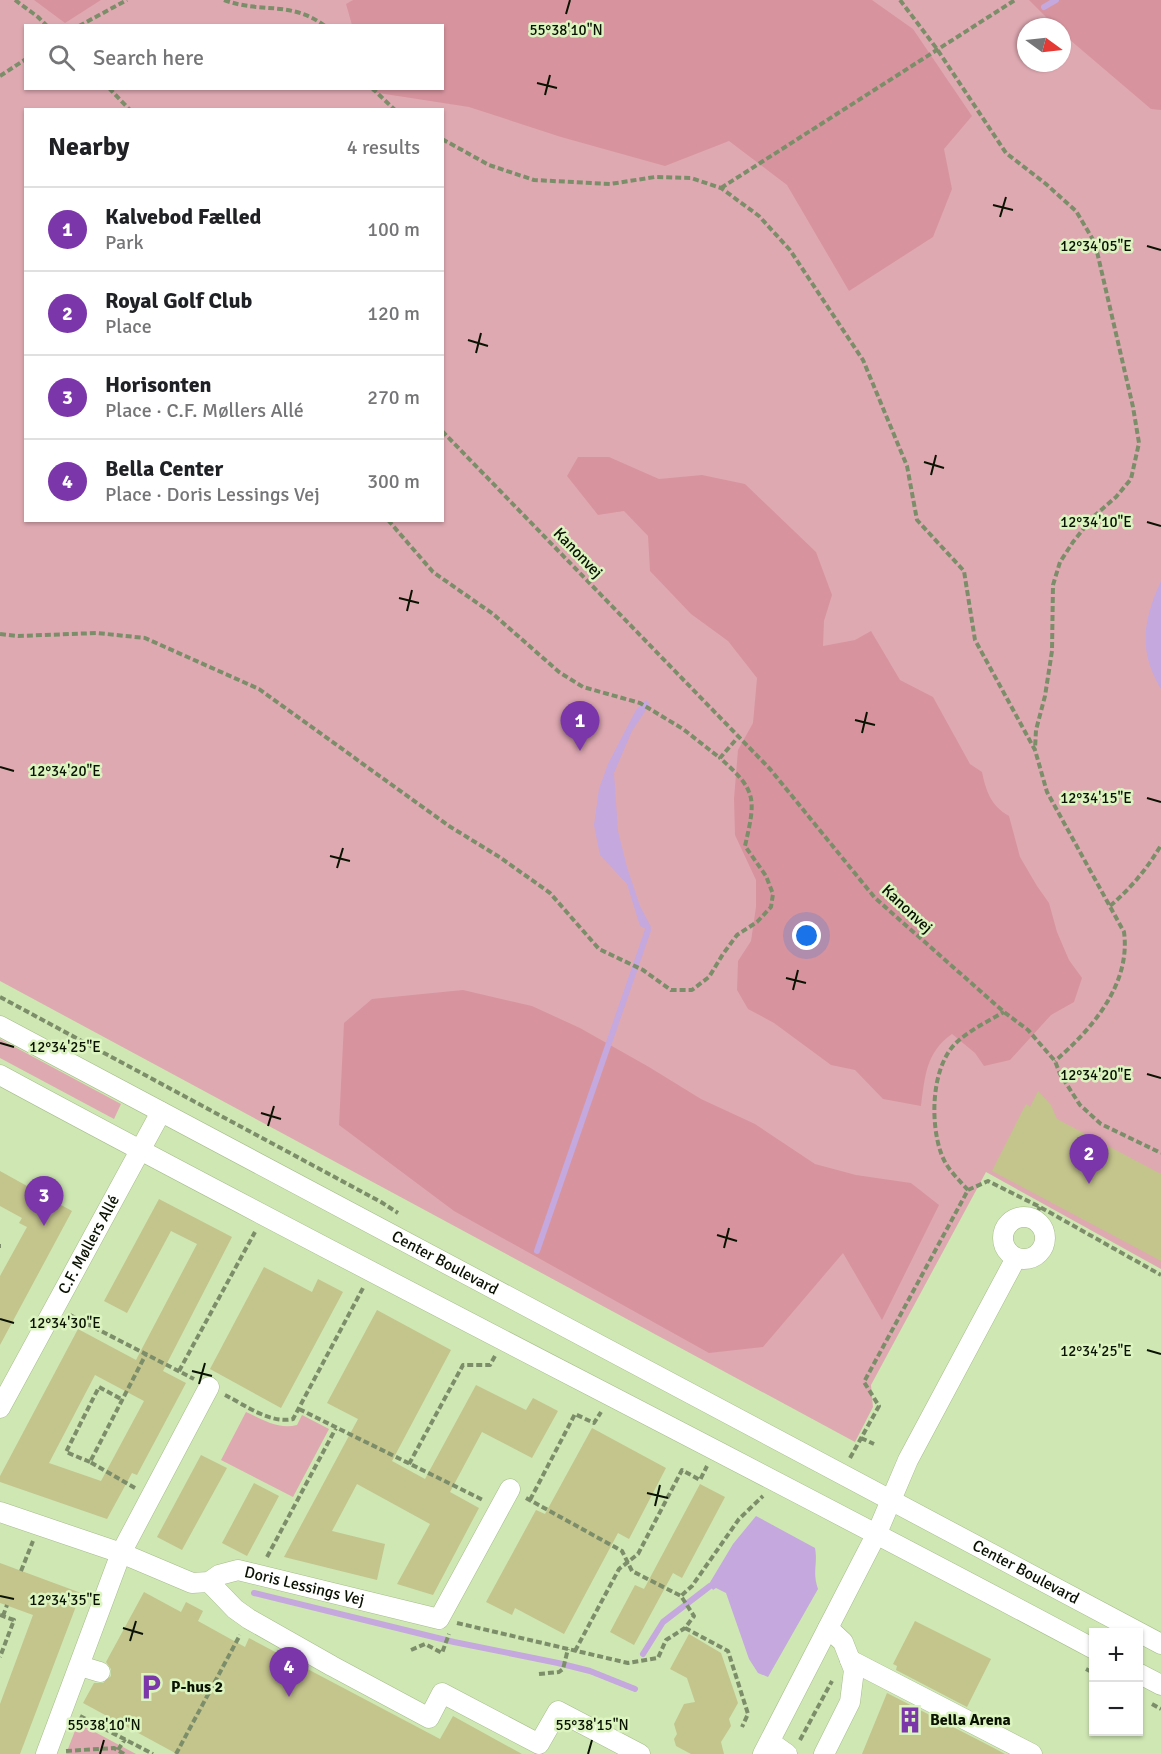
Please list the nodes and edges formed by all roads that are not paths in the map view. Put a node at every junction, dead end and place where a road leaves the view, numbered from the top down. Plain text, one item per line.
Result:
1 (0, 1026) edge
2 (0, 1075) edge
3 (161, 1112) junction
4 (140, 1151) junction
5 (1016, 1258) junction
6 (209, 1387) road end
7 (0, 1408) edge
8 (510, 1489) road end
9 (891, 1501) junction
10 (0, 1512) edge
11 (877, 1533) junction
12 (121, 1553) junction
13 (209, 1582) junction
14 (828, 1628) junction
15 (1161, 1644) edge
16 (1089, 1646) edge
17 (850, 1660) junction
18 (80, 1666) junction
19 (100, 1672) dead end
20 (1143, 1676) edge
21 (1161, 1685) edge
22 (766, 1748) edge
23 (536, 1749) edge
24 (792, 1749) edge
25 (46, 1754) edge
26 (640, 1754) edge
27 (824, 1754) edge
28 (1032, 1754) edge

1 - 3 street, Center Boulevard
2 - 4 street
3 - 4 street, C.F. Møllers Allé
3 - 9 street, Center Boulevard
4 - 7 street, C.F. Møllers Allé
4 - 11 street
5 - 5 street
5 - 9 street
6 - 12 street
8 - 13 street, Doris Lessings Vej
9 - 11 street
9 - 15 street, Center Boulevard
10 - 12 street
11 - 14 street
11 - 16 street
12 - 13 street
12 - 18 street
13 - 23 street
14 - 17 street
14 - 22 street
17 - 27 street
17 - 28 street
18 - 19 street
18 - 25 street
20 - 21 street
22 - 24 street
23 - 26 street

